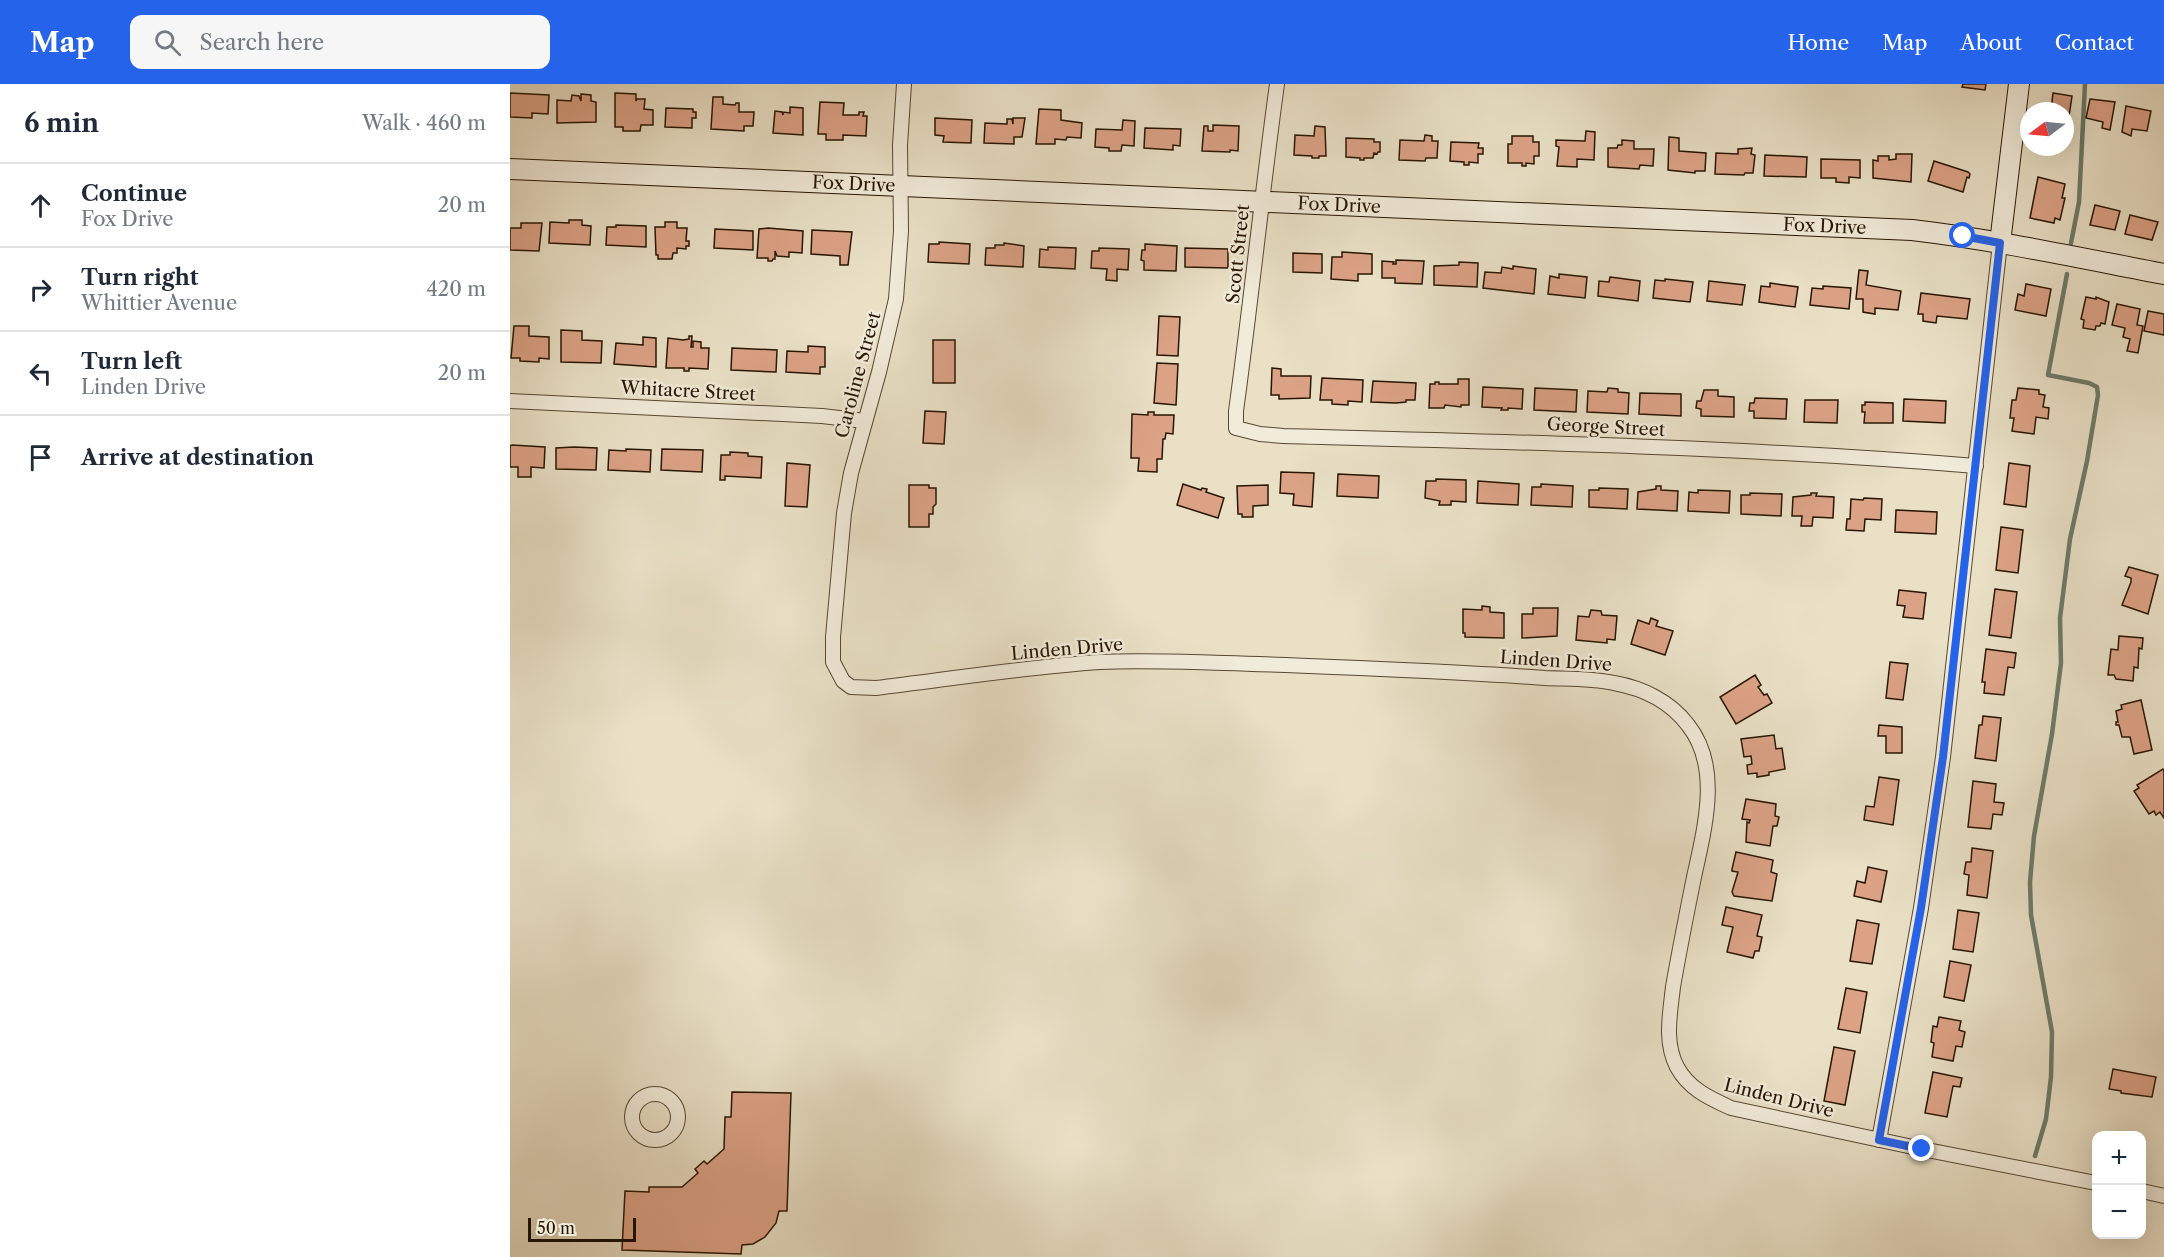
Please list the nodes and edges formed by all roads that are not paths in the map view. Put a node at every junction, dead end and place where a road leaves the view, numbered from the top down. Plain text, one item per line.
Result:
1 (903, 84) edge
2 (1277, 84) edge
3 (2019, 84) edge
4 (510, 169) edge
5 (900, 187) junction
6 (1261, 202) junction
7 (2000, 243) junction
8 (2164, 274) edge
9 (510, 401) edge
10 (865, 421) junction
11 (1236, 428) joint
12 (1976, 466) junction
13 (838, 674) joint
14 (1879, 1140) junction
15 (2092, 1182) edge
16 (2146, 1192) edge
17 (2164, 1196) edge

1 - 5 street, Caroline Street
2 - 6 street, Scott Street
3 - 7 main road
4 - 5 main road, Fox Drive
5 - 6 main road, Fox Drive
5 - 10 street, Caroline Street
6 - 7 main road, Fox Drive
6 - 11 street, Scott Street
7 - 8 main road, Fox Drive
7 - 12 street
9 - 10 street, Whitacre Street
10 - 13 street, Caroline Street
11 - 12 street, George Street
12 - 14 street
13 - 14 street, Linden Drive
14 - 15 street, Linden Drive
16 - 17 street

